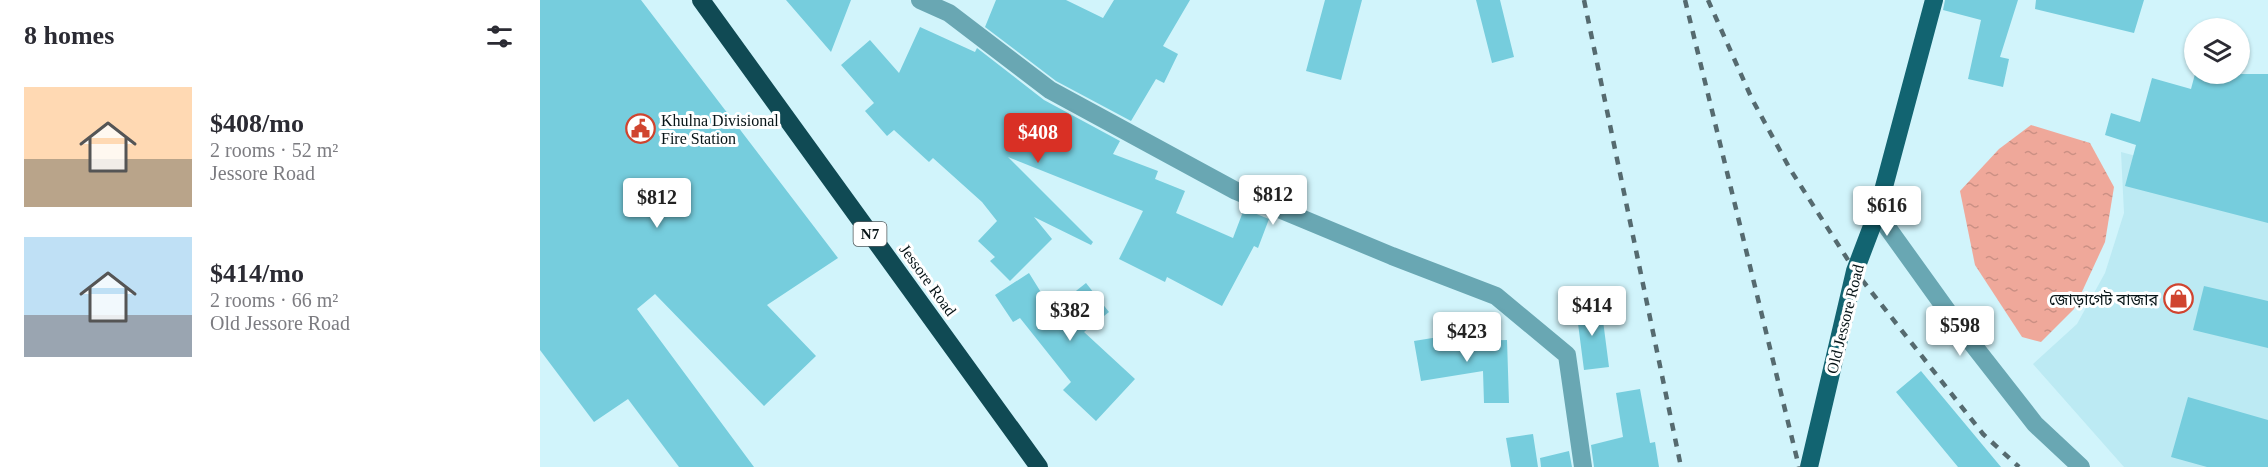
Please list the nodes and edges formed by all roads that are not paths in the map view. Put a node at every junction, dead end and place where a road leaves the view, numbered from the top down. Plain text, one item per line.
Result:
1 (701, 0) edge
2 (920, 0) edge
3 (1934, 0) edge
4 (1877, 213) junction
5 (1039, 467) edge
6 (1583, 467) edge
7 (1809, 467) edge
8 (2081, 467) edge

1 - 5 highway, Jessore Road / N7
2 - 6 street
3 - 4 main road, Old Jessore Road
4 - 7 main road, Old Jessore Road
4 - 8 street

